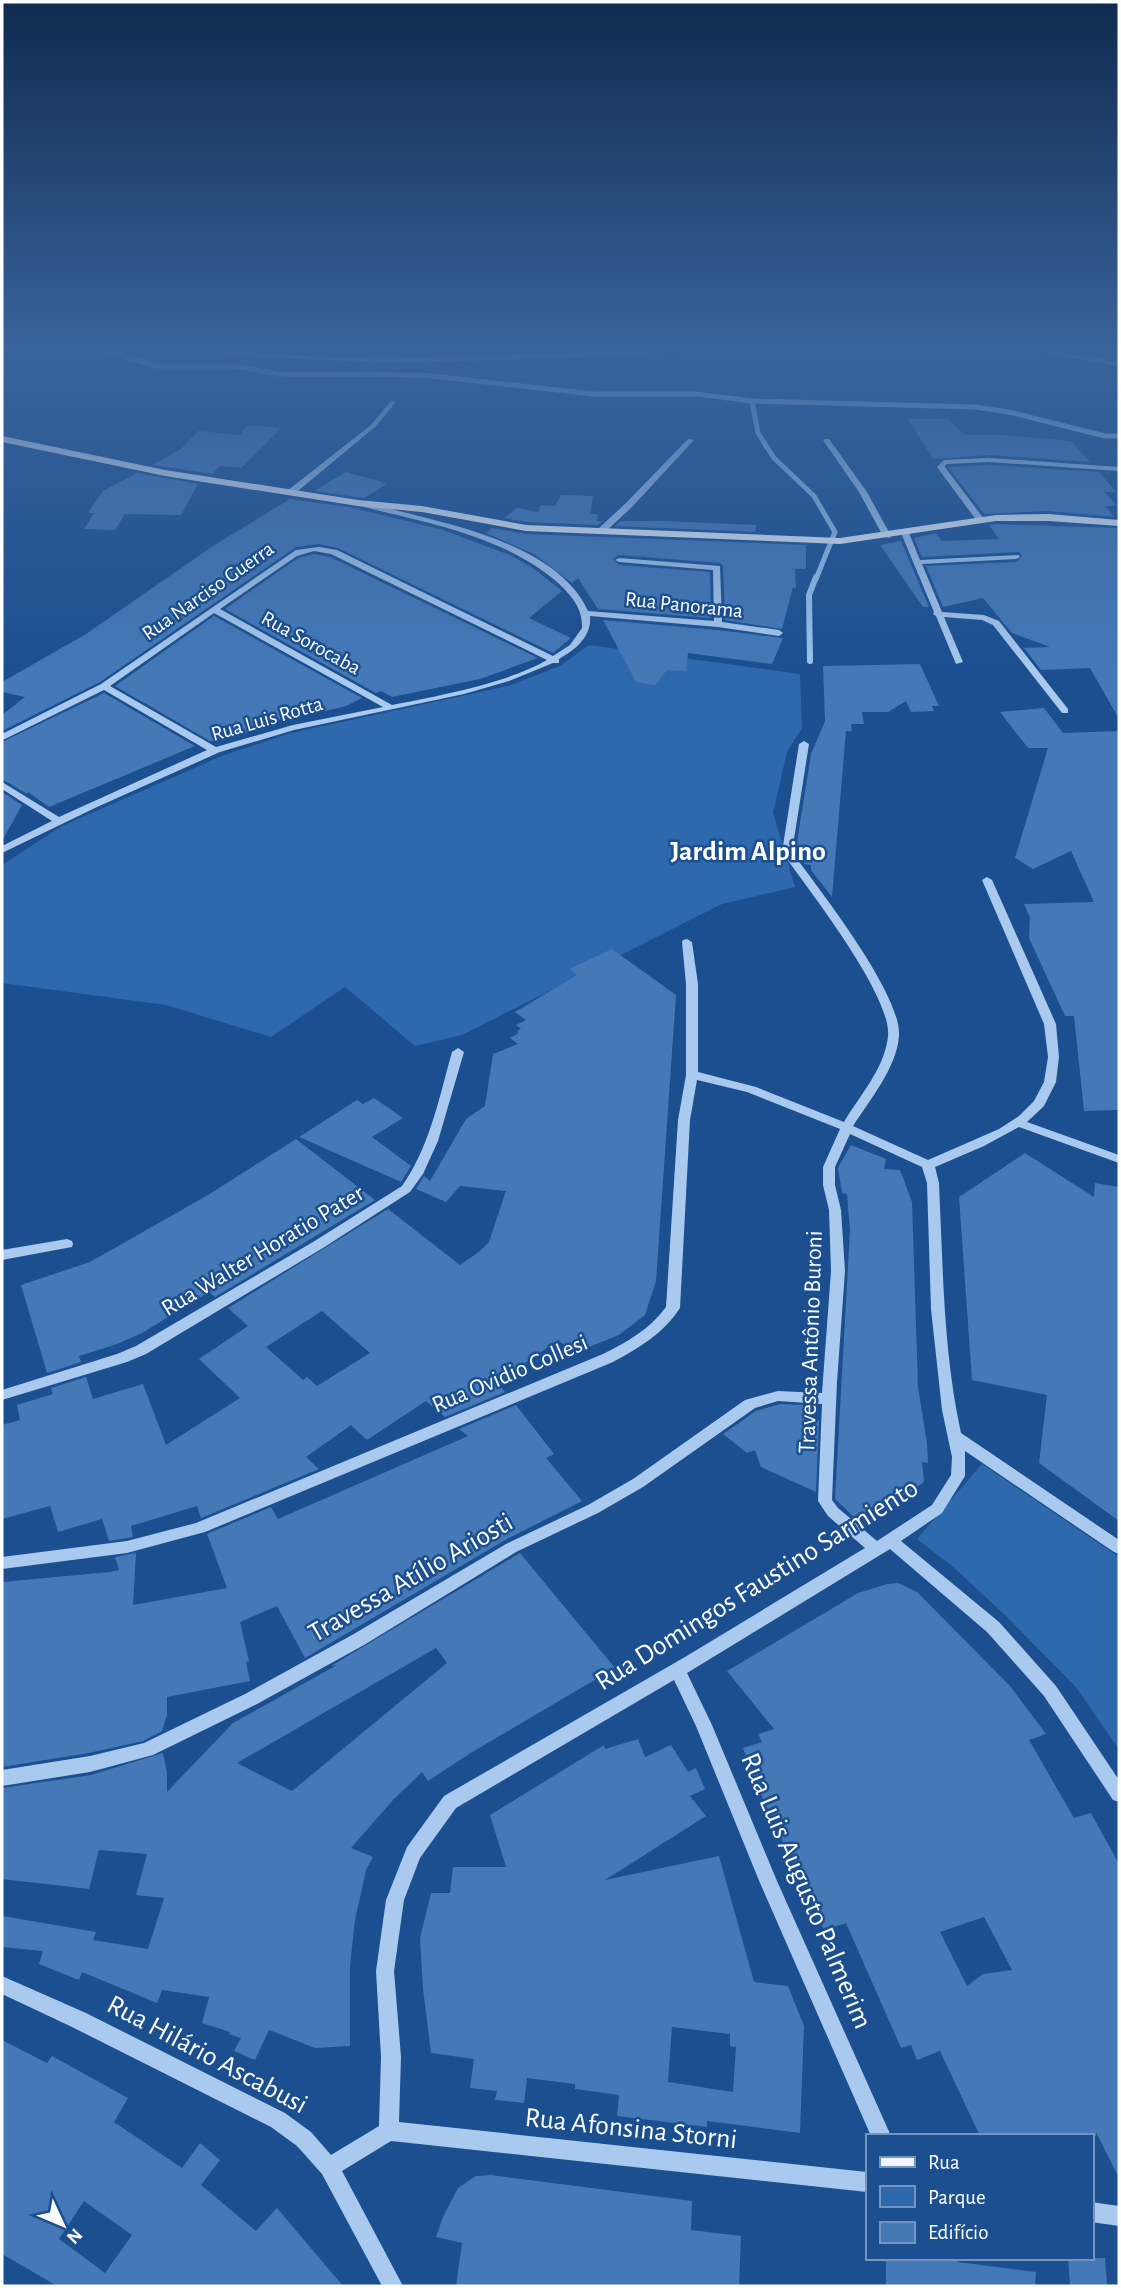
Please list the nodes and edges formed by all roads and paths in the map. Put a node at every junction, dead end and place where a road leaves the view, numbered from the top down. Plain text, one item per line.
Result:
1 (87, 457) edge
2 (335, 457) edge
3 (674, 457) edge
4 (839, 457) edge
5 (1119, 469) edge
6 (290, 493) junction
7 (358, 503) junction
8 (980, 519) junction
9 (1119, 523) edge
10 (601, 531) junction
11 (905, 533) junction
12 (887, 536) junction
13 (1016, 556) dead end
14 (620, 560) dead end
15 (918, 562) junction
16 (215, 610) junction
17 (586, 612) junction
18 (937, 614) junction
19 (718, 624) junction
20 (779, 633) dead end
21 (556, 661) junction
22 (959, 662) dead end
23 (104, 686) junction
24 (390, 707) junction
25 (1065, 711) dead end
26 (2, 737) edge
27 (804, 744) dead end
28 (215, 751) junction
29 (2, 785) edge
30 (57, 820) junction
31 (2, 850) edge
32 (987, 880) dead end
33 (687, 942) dead end
34 (458, 1052) dead end
35 (692, 1075) junction
36 (1021, 1124) junction
37 (846, 1128) junction
38 (1119, 1159) edge
39 (928, 1165) junction
40 (66, 1244) dead end
41 (2, 1255) edge
42 (2, 1395) edge
43 (830, 1399) junction
44 (956, 1437) junction
45 (883, 1544) junction
46 (1119, 1548) edge
47 (2, 1563) edge
48 (677, 1670) junction
49 (2, 1778) edge
50 (1119, 1794) edge
51 (2, 1985) edge
52 (389, 2131) junction
53 (880, 2134) edge
54 (329, 2167) junction
55 (866, 2182) edge
56 (1093, 2212) edge
57 (1119, 2216) edge
58 (393, 2286) edge

1 - 6 main road
2 - 6 street
3 - 10 street
4 - 12 street
5 - 8 street
6 - 7 main road
7 - 10 main road
7 - 17 street
8 - 9 main road
8 - 11 main road
10 - 12 main road
11 - 12 main road
11 - 15 street
13 - 15 street
14 - 19 street
15 - 18 street
16 - 21 street, Rua Narciso Guerra
16 - 23 street, Rua Narciso Guerra
16 - 24 street, Rua Sorocaba
17 - 19 street, Rua Panorama
17 - 21 street
18 - 22 street
18 - 25 street
19 - 20 street, Rua Panorama
21 - 24 street, Rua Luis Rotta
23 - 26 street, Rua Narciso Guerra
23 - 28 street
24 - 28 street, Rua Luis Rotta
27 - 37 street, Travessa Antônio Buroni
28 - 30 street, Rua Luis Rotta
29 - 30 street
30 - 31 street, Rua Luis Rotta
32 - 36 street
33 - 35 street, Rua Ovidio Collesi
34 - 42 street, Rua Walter Horatio Pater
35 - 37 street
35 - 47 street, Rua Ovidio Collesi
36 - 38 street
36 - 39 street
37 - 39 street
37 - 43 street, Travessa Antônio Buroni
39 - 44 street, Rua Domingos Faustino Sarmiento
40 - 41 street
43 - 45 street, Travessa Antônio Buroni
43 - 49 street, Travessa Atílio Ariosti
44 - 45 street, Rua Domingos Faustino Sarmiento
44 - 46 street
45 - 48 street, Rua Domingos Faustino Sarmiento
45 - 50 street
48 - 52 street, Rua Domingos Faustino Sarmiento
48 - 53 street, Rua Luis Augusto Palmerim
51 - 54 street, Rua Hilário Ascabusi
52 - 54 street
52 - 55 street, Rua Afonsina Storni
54 - 58 street, Rua Hilário Ascabusi
56 - 57 street

